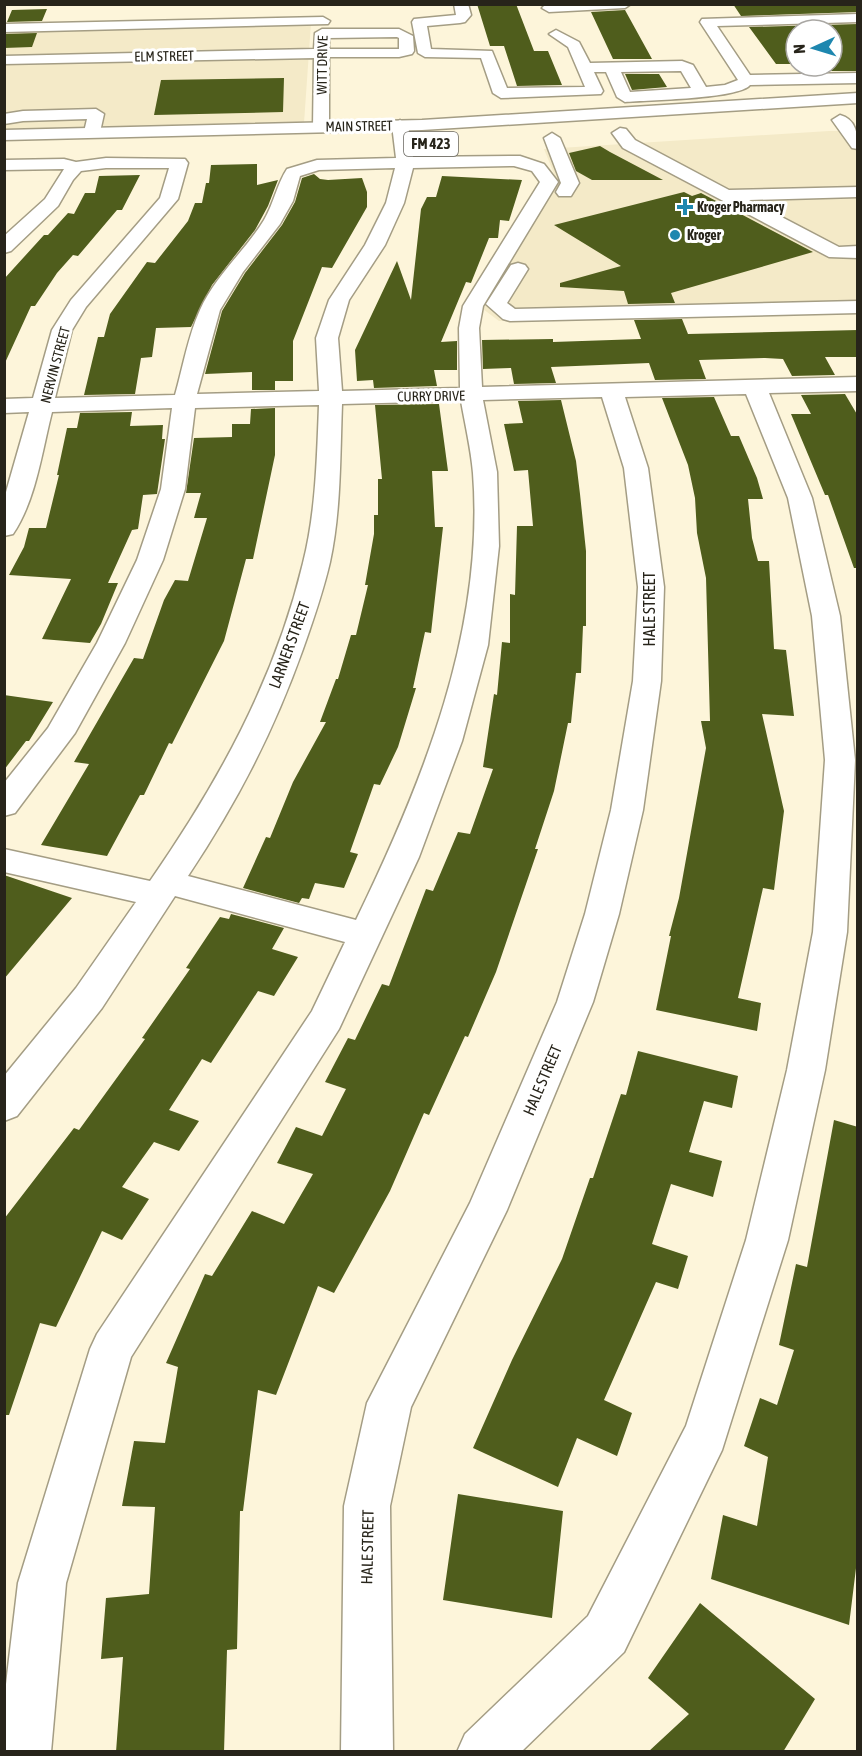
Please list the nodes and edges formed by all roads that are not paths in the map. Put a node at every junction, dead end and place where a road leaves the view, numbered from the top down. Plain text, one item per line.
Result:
1 (325, 4) edge
2 (461, 4) edge
3 (625, 4) edge
4 (550, 8) edge
5 (858, 18) edge
6 (419, 22) junction
7 (322, 26) junction
8 (4, 28) edge
9 (556, 34) dead end
10 (170, 56) junction
11 (4, 60) edge
12 (318, 64) junction
13 (611, 67) junction
14 (585, 68) junction
15 (229, 70) dead end
16 (858, 78) edge
17 (746, 81) junction
18 (595, 91) junction
19 (701, 92) junction
20 (858, 98) edge
21 (728, 99) junction
22 (604, 112) junction
23 (34, 116) junction
24 (4, 119) edge
25 (858, 119) edge
26 (321, 127) junction
27 (643, 131) dead end
28 (92, 132) junction
29 (614, 133) junction
30 (27, 134) junction
31 (4, 135) edge
32 (574, 136) dead end
33 (856, 139) edge
34 (401, 145) junction
35 (4, 153) edge
36 (181, 156) junction
37 (4, 165) edge
38 (76, 167) junction
39 (858, 192) edge
40 (725, 195) junction
41 (4, 248) edge
42 (858, 252) edge
43 (858, 307) edge
44 (858, 318) edge
45 (469, 328) junction
46 (858, 384) edge
47 (755, 387) junction
48 (612, 392) junction
49 (471, 395) junction
50 (331, 399) junction
51 (184, 402) junction
52 (44, 405) junction
53 (4, 406) edge
54 (4, 529) edge
55 (4, 805) edge
56 (4, 860) edge
57 (163, 889) junction
58 (366, 934) junction
59 (4, 1105) edge
60 (25, 1752) edge
61 (367, 1752) edge
62 (483, 1752) edge

1 - 7 street, WITT DRIVE
2 - 6 street
3 - 4 street
5 - 17 street
6 - 7 street
6 - 18 street
7 - 8 street
7 - 12 street, WITT DRIVE
7 - 12 street, ELM STREET
9 - 14 street
10 - 11 street, ELM STREET
10 - 12 street, ELM STREET
10 - 15 street
12 - 26 street, WITT DRIVE
13 - 14 street
13 - 19 street
13 - 19 street
14 - 18 street
16 - 17 street
17 - 21 street
18 - 22 street
19 - 21 street
20 - 21 street, MAIN STREET / FM 423
21 - 22 street, MAIN STREET / FM 423
21 - 29 street
22 - 34 street, MAIN STREET / FM 423
23 - 24 street
23 - 28 street
23 - 30 street
25 - 33 street
26 - 28 street, MAIN STREET / FM 423
26 - 34 street, MAIN STREET / FM 423
27 - 29 street
28 - 30 street, MAIN STREET / FM 423
29 - 40 street
30 - 31 street, MAIN STREET / FM 423
32 - 43 street
34 - 45 street
34 - 50 street, LARNER STREET
34 - 51 street
35 - 36 street
36 - 38 street
36 - 52 street, NERVIN STREET
37 - 38 street
38 - 41 street
39 - 40 street
40 - 42 street
44 - 45 street
45 - 49 street
46 - 47 street, CURRY DRIVE
47 - 48 street, CURRY DRIVE
47 - 62 street
48 - 49 street, CURRY DRIVE
48 - 61 street, HALE STREET
49 - 50 street, CURRY DRIVE
49 - 58 street
50 - 51 street, CURRY DRIVE
50 - 57 street, LARNER STREET
51 - 52 street, CURRY DRIVE
51 - 55 street
52 - 53 street, CURRY DRIVE
52 - 54 street, NERVIN STREET
56 - 57 street
57 - 58 street
57 - 59 street, LARNER STREET
58 - 60 street

